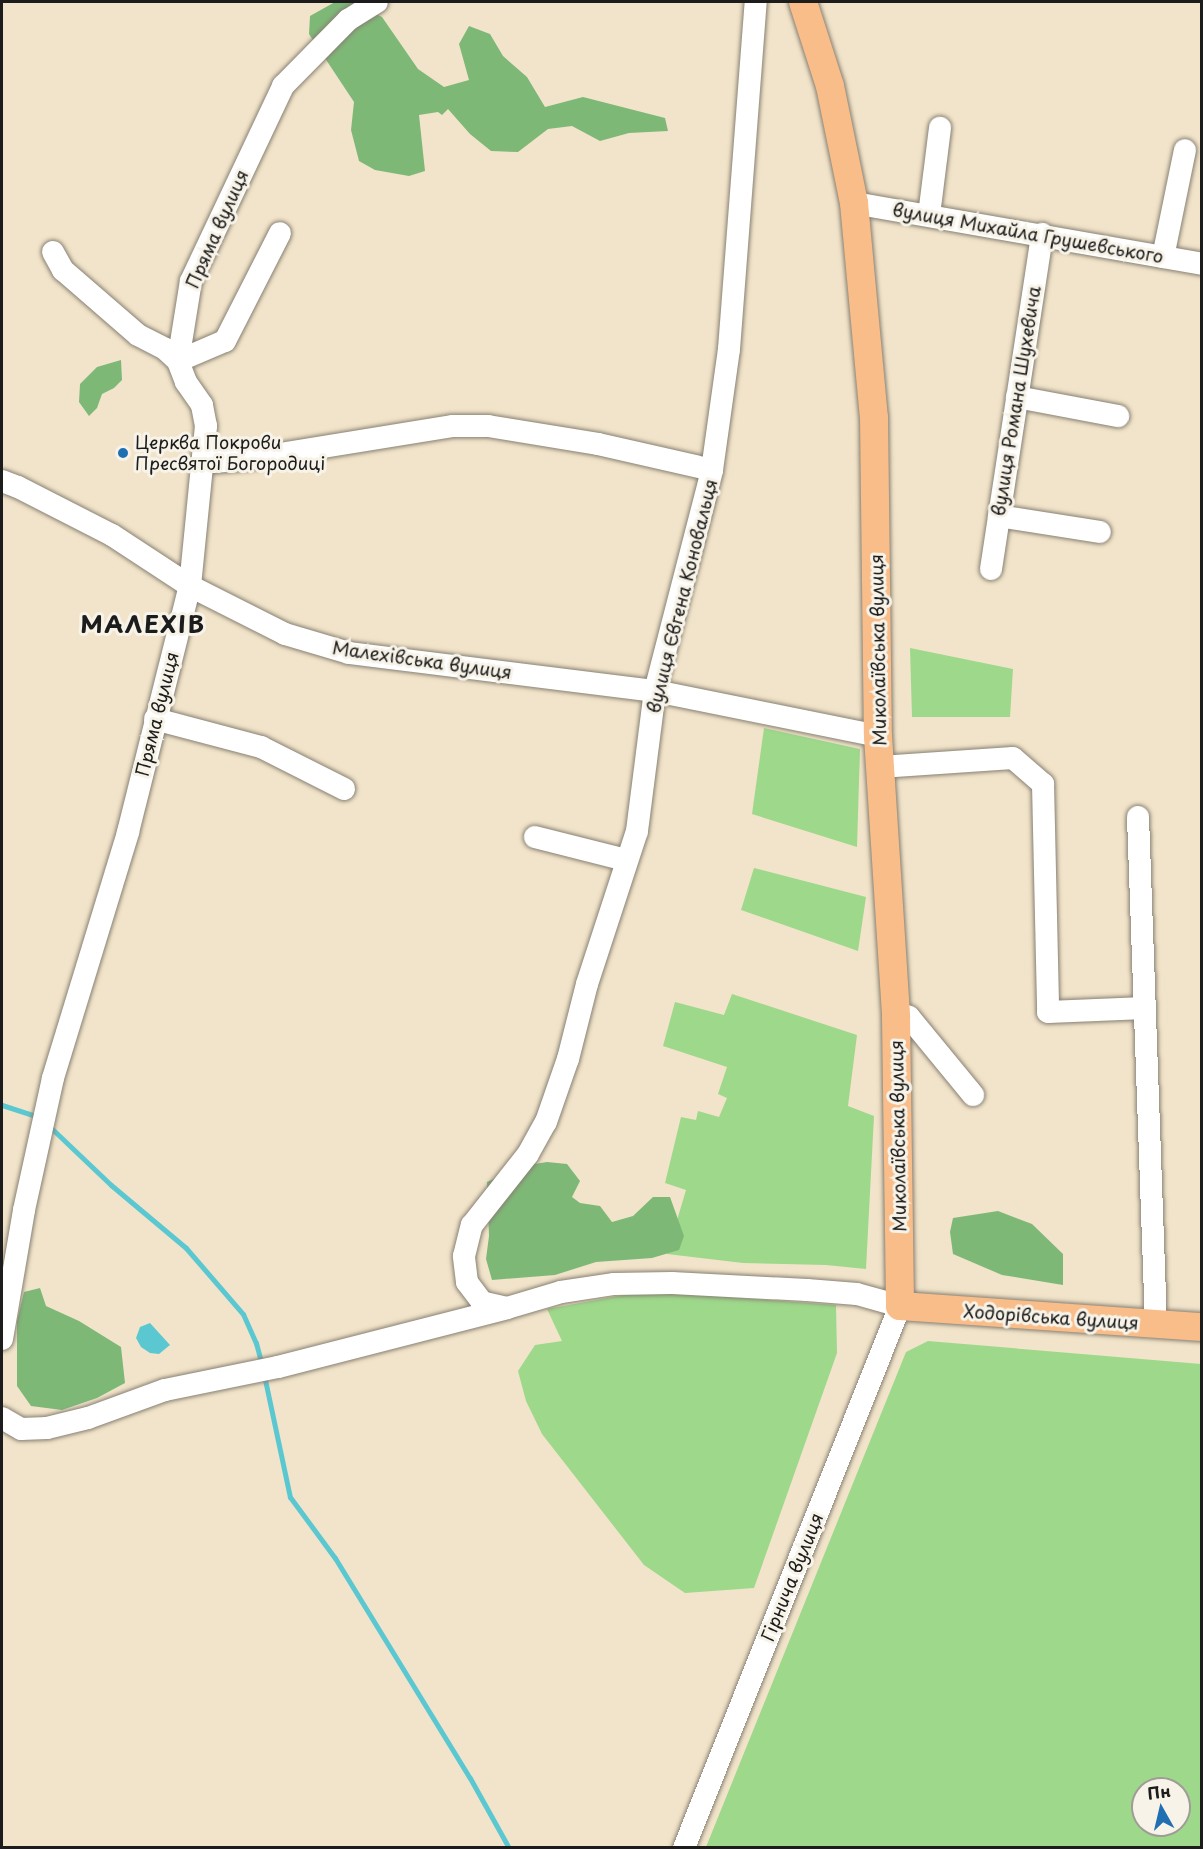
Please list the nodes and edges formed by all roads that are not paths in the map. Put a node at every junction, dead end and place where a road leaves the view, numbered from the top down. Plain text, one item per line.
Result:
1 (377, 2) edge
2 (756, 2) edge
3 (803, 2) edge
4 (940, 128) dead end
5 (1185, 150) dead end
6 (854, 203) junction
7 (929, 216) junction
8 (279, 232) dead end
9 (1042, 234) junction
10 (53, 252) dead end
11 (1163, 256) junction
12 (1202, 264) edge
13 (178, 361) junction
14 (1017, 397) junction
15 (1118, 416) dead end
16 (201, 463) junction
17 (712, 470) junction
18 (2, 481) edge
19 (999, 516) junction
20 (1100, 532) dead end
21 (991, 569) dead end
22 (190, 586) junction
23 (655, 691) junction
24 (155, 719) junction
25 (878, 736) junction
26 (880, 767) junction
27 (344, 789) dead end
28 (1138, 816) dead end
29 (535, 837) dead end
30 (626, 860) junction
31 (1144, 1008) junction
32 (896, 1012) junction
33 (973, 1095) dead end
34 (900, 1306) junction
35 (507, 1308) junction
36 (1156, 1324) junction
37 (1202, 1327) edge
38 (2, 1339) edge
39 (2, 1418) edge
40 (684, 1848) edge

1 - 13 street, Пряма вулиця
2 - 17 street, вулиця Євгена Коновальця
3 - 6 main road, Миколаївська вулиця
4 - 7 street
5 - 11 street
6 - 7 street, вулиця Михайла Грушевського
6 - 25 main road, Миколаївська вулиця
7 - 9 street, вулиця Михайла Грушевського
8 - 13 street
9 - 11 street, вулиця Михайла Грушевського
9 - 14 street, вулиця Романа Шухевича
10 - 13 street
11 - 12 street, вулиця Михайла Грушевського
13 - 16 street, Пряма вулиця
14 - 15 street
14 - 19 street, вулиця Романа Шухевича
16 - 17 street
16 - 22 street, Пряма вулиця
17 - 23 street, вулиця Євгена Коновальця
18 - 22 street, Малехівська вулиця
19 - 20 street
19 - 21 street, вулиця Романа Шухевича
22 - 23 street, Малехівська вулиця
22 - 24 street, Пряма вулиця
23 - 25 street, Малехівська вулиця
23 - 30 street, вулиця Євгена Коновальця
24 - 27 street
24 - 38 street, Пряма вулиця
25 - 26 main road, Миколаївська вулиця
26 - 31 street
26 - 32 main road, Миколаївська вулиця
28 - 31 street
29 - 30 street
30 - 35 street, вулиця Євгена Коновальця
31 - 36 street
32 - 33 street
32 - 34 main road, Миколаївська вулиця
34 - 35 street
34 - 36 main road, Ходорівська вулиця
34 - 40 street, Гірнича вулиця
35 - 39 street
36 - 37 main road, Ходорівська вулиця

